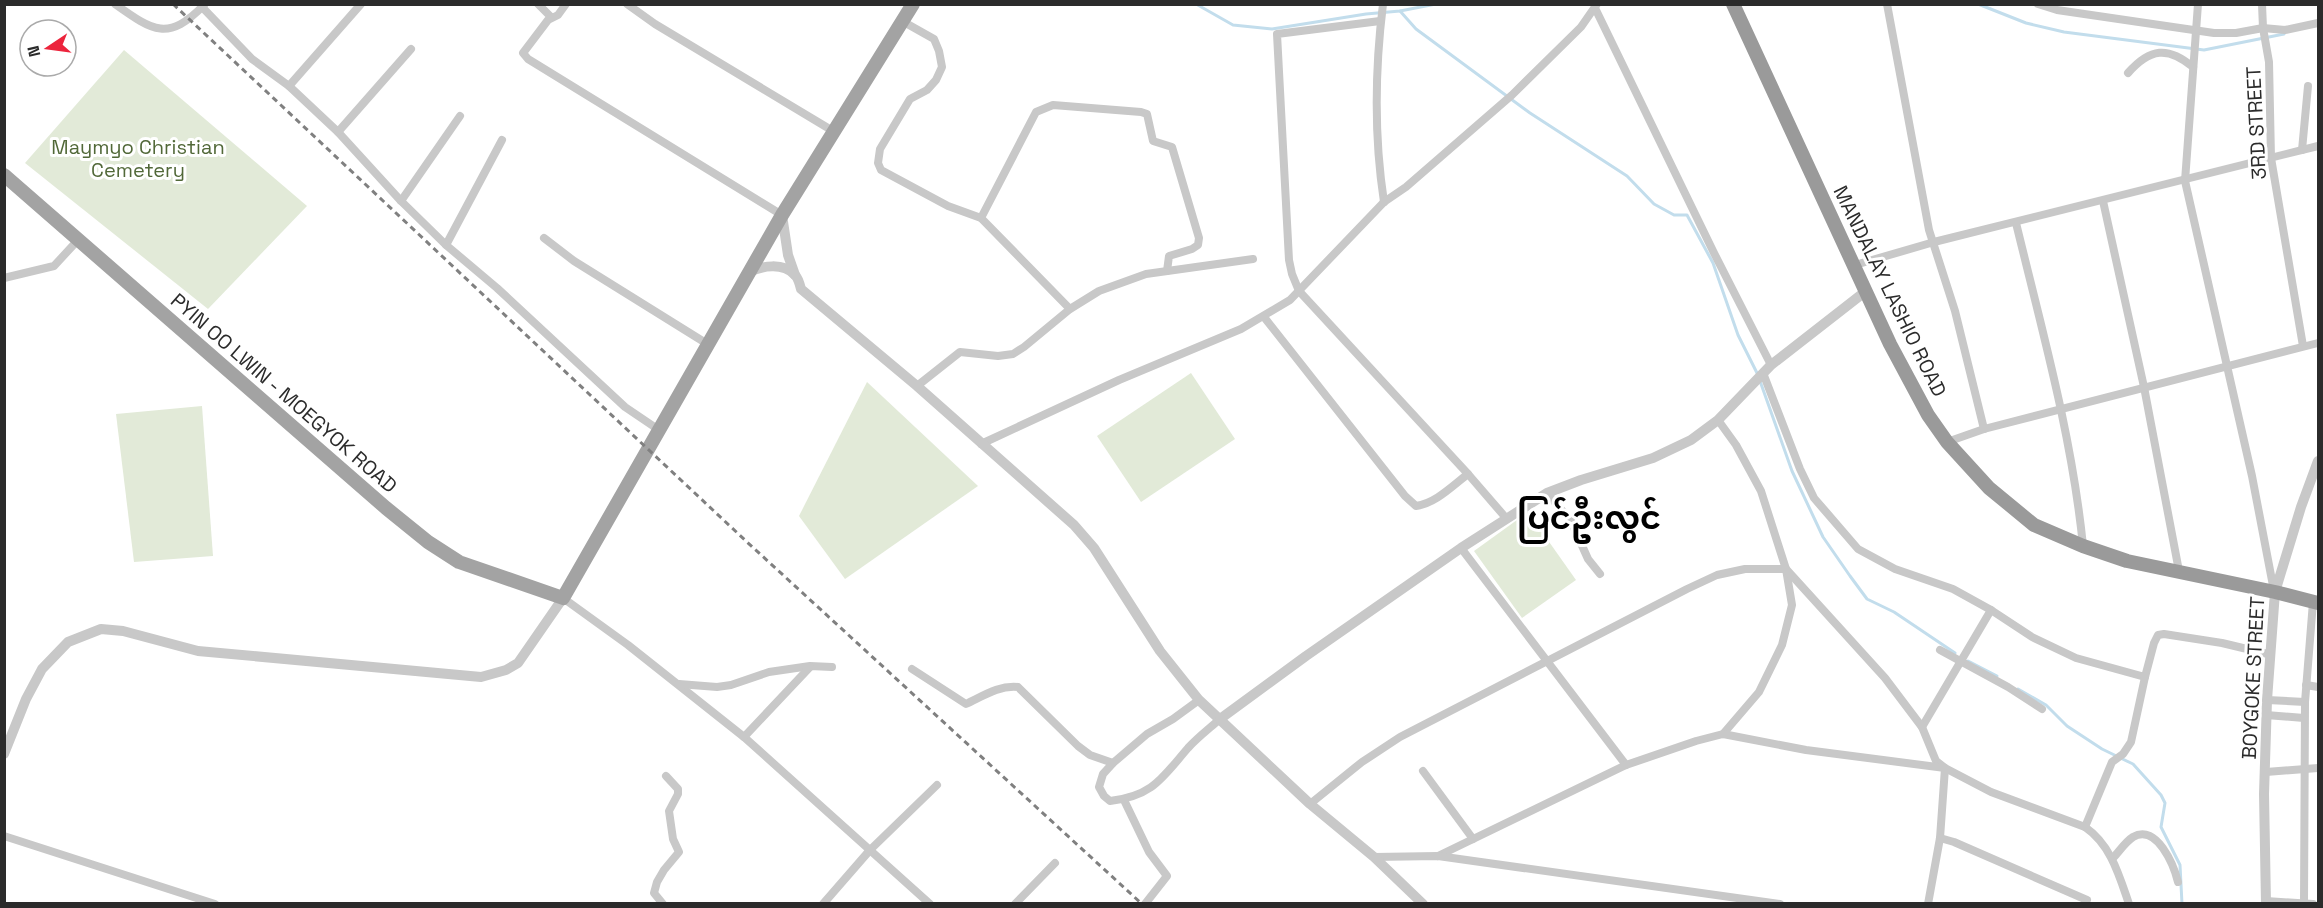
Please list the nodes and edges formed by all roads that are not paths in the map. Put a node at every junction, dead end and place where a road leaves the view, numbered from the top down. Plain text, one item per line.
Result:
1 (115, 4) edge
2 (361, 4) edge
3 (538, 4) edge
4 (566, 4) edge
5 (627, 4) edge
6 (913, 4) edge
7 (1733, 4) edge
8 (1887, 4) edge
9 (2198, 4) edge
10 (2262, 4) edge
11 (1383, 5) edge
12 (2040, 5) edge
13 (203, 6) edge
14 (1596, 6) edge
15 (551, 17) junction
16 (1380, 20) junction
17 (902, 21) junction
18 (2319, 23) edge
19 (2196, 35) junction
20 (2265, 35) junction
21 (411, 50) dead end
22 (2193, 67) junction
23 (2128, 73) dead end
24 (289, 86) junction
25 (2308, 86) dead end
26 (460, 116) dead end
27 (833, 131) junction
28 (338, 132) junction
29 (502, 140) dead end
30 (2319, 146) edge
31 (2302, 150) junction
32 (2271, 158) junction
33 (4, 175) edge
34 (2185, 180) junction
35 (401, 201) junction
36 (2103, 201) junction
37 (1384, 202) junction
38 (782, 215) junction
39 (981, 218) junction
40 (2016, 223) junction
41 (544, 238) dead end
42 (78, 240) junction
43 (1934, 242) junction
44 (446, 245) junction
45 (1253, 259) dead end
46 (1855, 266) junction
47 (1167, 271) junction
48 (749, 272) junction
49 (795, 275) junction
50 (4, 278) edge
51 (1299, 291) junction
52 (1866, 291) junction
53 (1070, 309) junction
54 (1264, 317) junction
55 (2319, 343) edge
56 (709, 345) junction
57 (2303, 346) junction
58 (2227, 367) junction
59 (1762, 374) junction
60 (917, 386) junction
61 (2144, 387) junction
62 (2062, 409) junction
63 (1718, 420) junction
64 (1984, 429) junction
65 (659, 430) junction
66 (1947, 442) junction
67 (981, 444) junction
68 (2318, 462) edge
69 (1468, 474) junction
70 (1547, 493) junction
71 (1506, 518) junction
72 (2083, 546) junction
73 (1461, 548) junction
74 (1786, 569) junction
75 (2179, 571) junction
76 (1600, 574) dead end
77 (2275, 592) junction
78 (563, 598) junction
79 (2316, 603) edge
80 (1990, 610) junction
81 (1940, 650) dead end
82 (2268, 654) junction
83 (1546, 660) junction
84 (1960, 661) junction
85 (810, 666) junction
86 (832, 668) dead end
87 (912, 669) dead end
88 (2145, 677) junction
89 (679, 684) junction
90 (2306, 685) junction
91 (2319, 687) edge
92 (1199, 700) junction
93 (2267, 700) junction
94 (2305, 702) junction
95 (2042, 709) dead end
96 (2266, 716) junction
97 (2304, 718) junction
98 (1220, 719) junction
99 (1922, 727) junction
100 (1723, 734) junction
101 (744, 737) junction
102 (4, 754) edge
103 (1113, 763) junction
104 (1626, 765) junction
105 (1945, 768) junction
106 (2319, 768) edge
107 (2304, 770) junction
108 (1423, 771) dead end
109 (2266, 772) junction
110 (666, 776) dead end
111 (937, 785) dead end
112 (1124, 800) junction
113 (1310, 804) junction
114 (2085, 827) junction
115 (4, 836) edge
116 (1940, 838) junction
117 (1473, 839) junction
118 (870, 850) junction
119 (1438, 856) junction
120 (1374, 857) junction
121 (2113, 858) junction
122 (1055, 863) dead end
123 (2178, 882) dead end
124 (2088, 900) dead end
125 (2266, 902) edge
126 (215, 903) edge
127 (663, 903) edge
128 (824, 903) edge
129 (930, 903) edge
130 (1015, 903) edge
131 (1144, 903) edge
132 (1423, 903) edge
133 (1780, 903) edge
134 (1928, 903) edge
135 (2129, 903) edge
136 (2304, 903) edge
137 (2313, 903) edge

1 - 13 street
2 - 24 street
3 - 15 street
4 - 15 street
5 - 27 street
6 - 17 main road
7 - 46 highway, MANDALAY LASHIO ROAD
8 - 43 street
9 - 19 street
10 - 20 street, 3RD STREET
11 - 16 street
12 - 19 street
13 - 24 street
14 - 37 street
14 - 59 street
15 - 38 street
16 - 37 street
16 - 51 street
17 - 27 main road
17 - 39 street
18 - 20 street
19 - 20 street
19 - 22 street
20 - 32 street, 3RD STREET
21 - 28 street
22 - 23 street
22 - 34 street
24 - 28 street
25 - 31 street
26 - 35 street
27 - 38 main road
28 - 35 street
29 - 44 street
30 - 31 street
31 - 32 street
32 - 34 street
32 - 57 street, 3RD STREET
33 - 42 main road, PYIN OO LWIN - MOEGYOK ROAD
34 - 36 street
34 - 58 street
35 - 44 street
36 - 40 street
36 - 61 street
37 - 51 street
38 - 48 main road
38 - 49 street
39 - 47 street
39 - 53 street
40 - 43 street
40 - 62 street
41 - 56 street
42 - 50 street
42 - 78 main road, PYIN OO LWIN - MOEGYOK ROAD
43 - 46 street
43 - 64 street
44 - 65 street
45 - 47 street
46 - 52 highway, MANDALAY LASHIO ROAD
47 - 53 street
48 - 49 street
48 - 56 main road
49 - 60 street
51 - 54 street
51 - 69 street
52 - 59 street
52 - 66 highway, MANDALAY LASHIO ROAD
53 - 60 street
54 - 67 street
54 - 69 street
55 - 57 street
56 - 65 main road
57 - 58 street
58 - 61 street
58 - 77 street
59 - 63 street
59 - 80 street
60 - 67 street
61 - 62 street
61 - 75 street
62 - 64 street
62 - 72 street
63 - 70 street
63 - 74 street
64 - 66 street
65 - 78 main road
66 - 72 highway, MANDALAY LASHIO ROAD
67 - 92 street
68 - 77 street, BOYGOKE STREET
69 - 71 street
70 - 71 street
70 - 76 street
71 - 73 street
72 - 75 highway, MANDALAY LASHIO ROAD
73 - 83 street
73 - 98 street
74 - 83 street
74 - 99 street
74 - 100 street
75 - 77 highway, MANDALAY LASHIO ROAD
77 - 79 highway, MANDALAY LASHIO ROAD
77 - 82 street, BOYGOKE STREET
78 - 89 street
78 - 102 street
79 - 90 street
80 - 84 street
80 - 88 street
81 - 84 street
82 - 88 street
82 - 93 street, BOYGOKE STREET
83 - 104 street
83 - 113 street
84 - 95 street
84 - 99 street
85 - 86 street
85 - 89 street
85 - 101 street
87 - 103 street
88 - 114 street
89 - 101 street
90 - 91 street
90 - 94 street
92 - 98 street
92 - 103 street
93 - 94 street
93 - 96 street, BOYGOKE STREET
94 - 97 street
96 - 97 street
96 - 109 street, BOYGOKE STREET
97 - 107 street
98 - 112 street
98 - 113 street
99 - 105 street
100 - 104 street
100 - 105 street
101 - 118 street
103 - 112 street
104 - 117 street
105 - 114 street
105 - 116 street
106 - 107 street
107 - 109 street
107 - 136 street
108 - 117 street
109 - 125 street, BOYGOKE STREET
110 - 127 street
111 - 118 street
112 - 131 street
113 - 120 street
114 - 121 street
115 - 126 street
116 - 124 street
116 - 134 street
117 - 119 street
118 - 128 street
118 - 129 street
119 - 120 street
119 - 133 street
120 - 132 street
121 - 123 street
121 - 135 street
122 - 130 street
125 - 136 street
136 - 137 street

